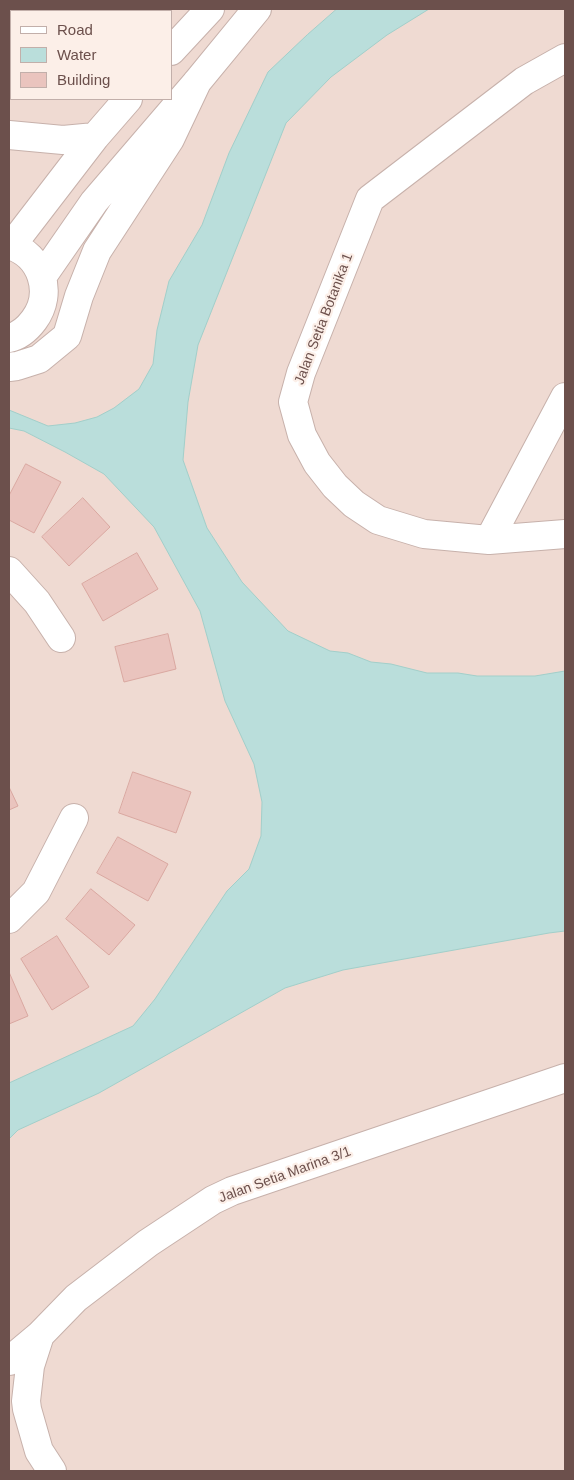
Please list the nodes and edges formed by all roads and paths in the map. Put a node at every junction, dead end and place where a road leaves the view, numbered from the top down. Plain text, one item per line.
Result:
1 (210, 9) edge
2 (257, 9) edge
3 (172, 50) edge
4 (565, 58) edge
5 (197, 82) junction
6 (127, 100) edge
7 (9, 135) edge
8 (95, 137) junction
9 (10, 245) edge
10 (42, 277) junction
11 (9, 338) edge
12 (9, 367) edge
13 (565, 397) edge
14 (565, 534) edge
15 (489, 540) junction
16 (9, 571) edge
17 (61, 638) dead end
18 (74, 818) dead end
19 (9, 919) edge
20 (565, 1078) edge
21 (40, 1335) junction
22 (9, 1361) edge
23 (17, 1398) edge
24 (52, 1471) edge

1 - 3 street
2 - 5 street
4 - 15 street, Jalan Setia Botanika 1
5 - 10 street
5 - 12 street
6 - 8 street
7 - 8 street
8 - 9 street
9 - 10 street
10 - 11 street
13 - 15 street
14 - 15 street, Jalan Setia Botanika 1
16 - 17 street
18 - 19 street
20 - 21 street, Jalan Setia Marina 3/1
21 - 22 street, Jalan Setia Marina 3/1
21 - 23 street, Jalan Setia Marina 3/1
23 - 24 street, Jalan Setia Marina 3/1

